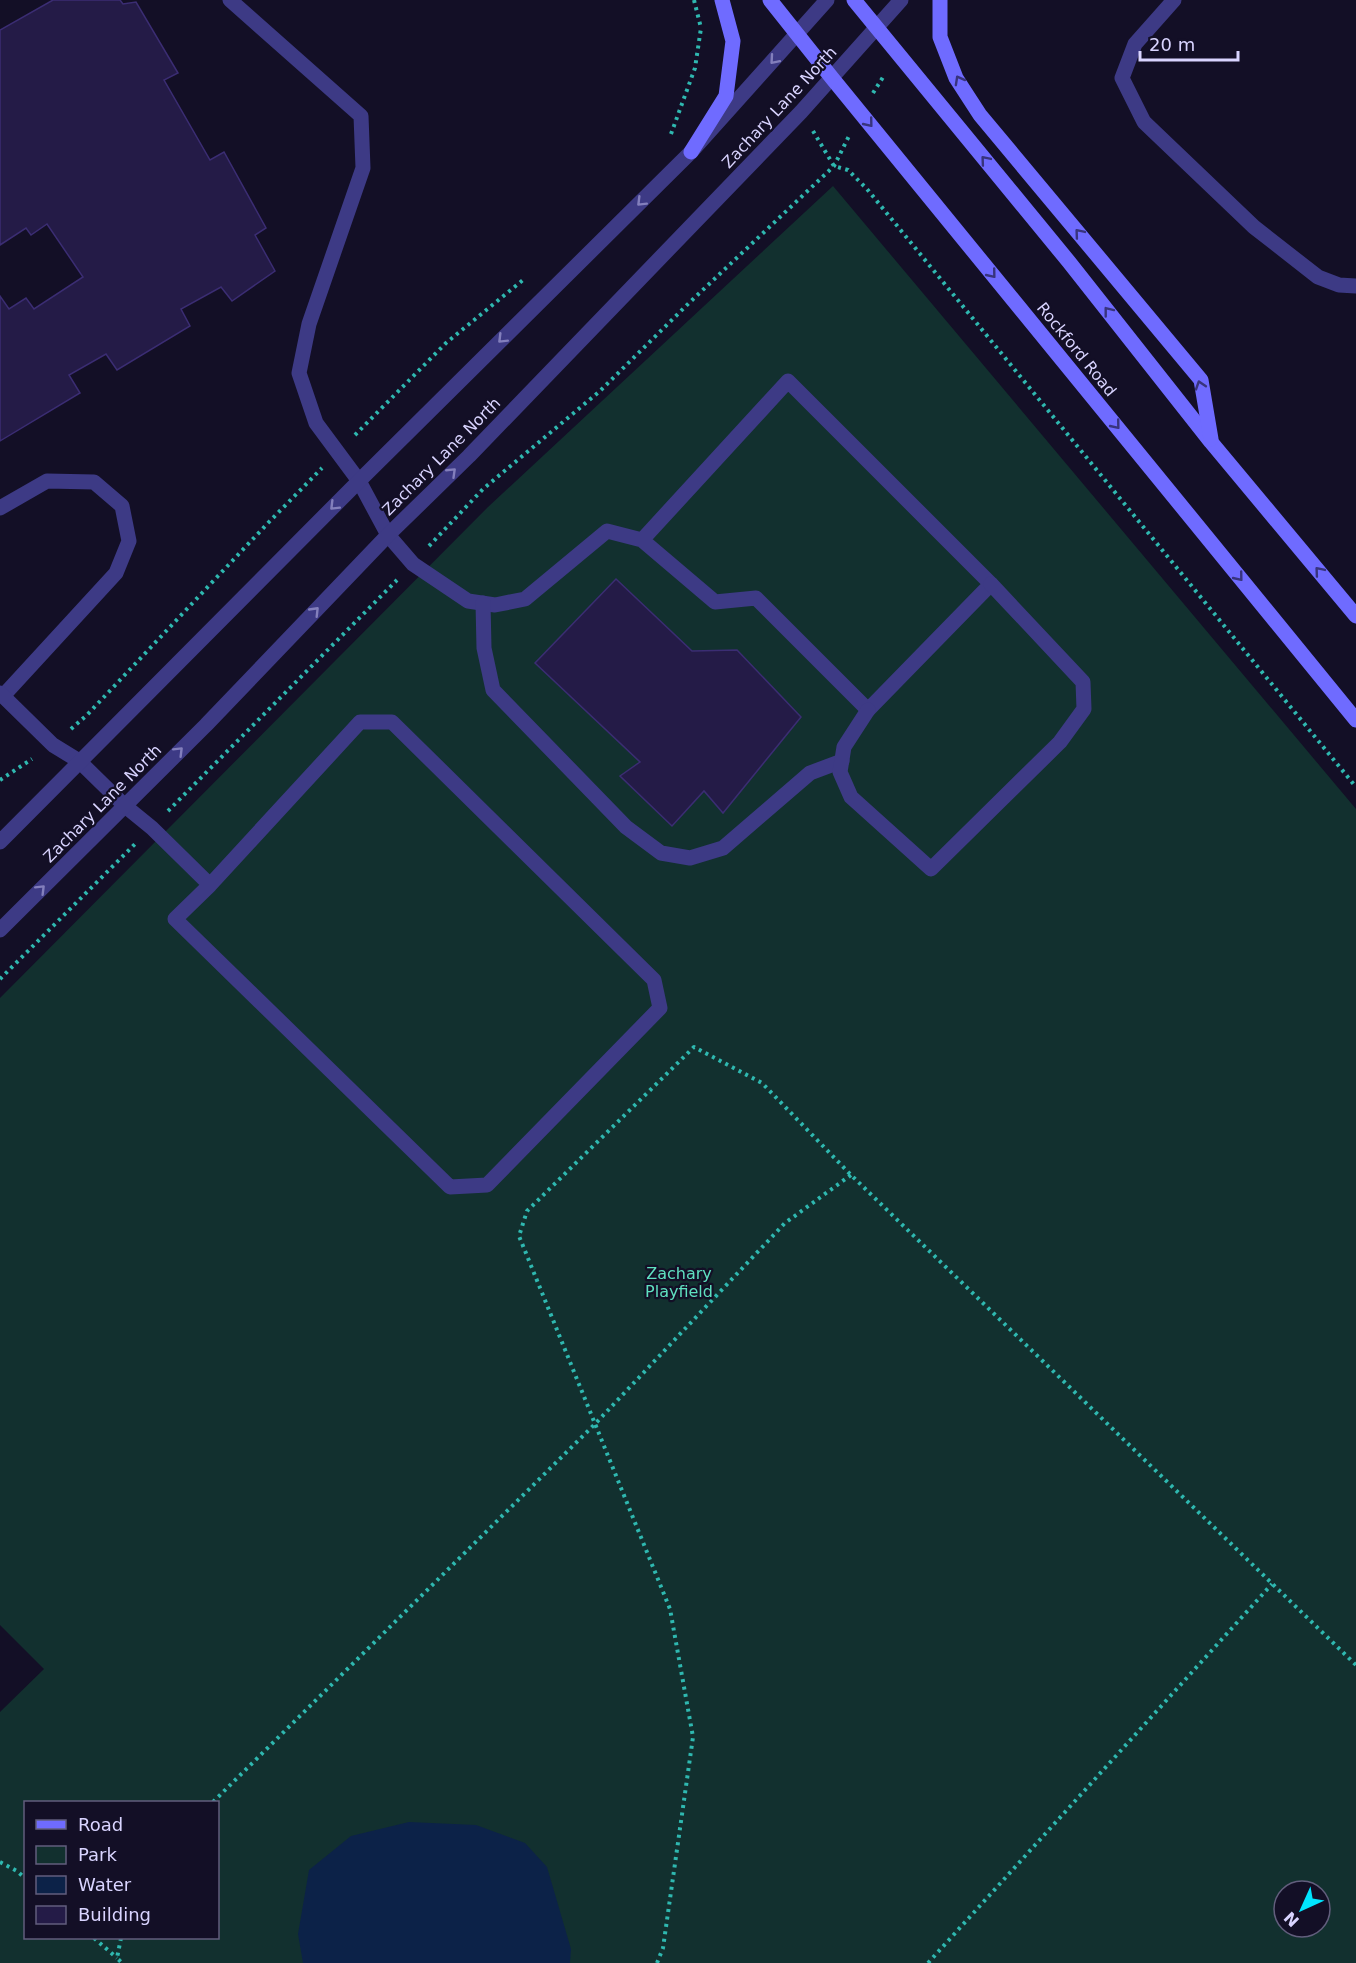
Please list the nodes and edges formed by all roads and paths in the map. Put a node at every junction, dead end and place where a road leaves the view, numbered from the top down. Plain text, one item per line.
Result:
1 (230, 0) edge
2 (694, 0) edge
3 (722, 0) edge
4 (770, 0) edge
5 (826, 0) edge
6 (854, 0) edge
7 (901, 0) edge
8 (940, 0) edge
9 (1174, 0) edge
10 (701, 28) junction
11 (876, 28) junction
12 (796, 34) junction
13 (734, 41) junction
14 (897, 55) junction
15 (832, 78) junction
16 (801, 112) junction
17 (860, 112) junction
18 (670, 137) dead end
19 (691, 152) junction
20 (834, 166) junction
21 (530, 275) dead end
22 (1356, 286) edge
23 (1211, 442) junction
24 (338, 452) junction
25 (359, 481) junction
26 (0, 508) edge
27 (388, 535) junction
28 (642, 540) junction
29 (991, 584) junction
30 (483, 603) junction
31 (1356, 616) edge
32 (1, 694) edge
33 (868, 710) junction
34 (1356, 720) edge
35 (53, 745) junction
36 (79, 761) junction
37 (842, 761) junction
38 (0, 780) edge
39 (1356, 787) edge
40 (124, 806) junction
41 (0, 842) edge
42 (210, 885) junction
43 (0, 930) edge
44 (851, 1175) junction
45 (595, 1424) junction
46 (1272, 1584) junction
47 (1356, 1665) edge
48 (215, 1801) edge
49 (0, 1862) edge
50 (24, 1877) edge
51 (95, 1939) edge
52 (121, 1939) edge
53 (117, 1958) junction
54 (122, 1963) edge
55 (657, 1963) edge
56 (928, 1963) edge

1 - 24 street
2 - 10 path
3 - 13 main road
4 - 12 main road, Rockford Road
5 - 12 street, Zachary Lane North
6 - 11 main road
7 - 11 street, Zachary Lane North
23 -> 8 main road
9 - 22 street
10 - 13 path
10 - 18 path
11 - 14 main road
11 - 15 street, Zachary Lane North
12 - 15 main road, Rockford Road
12 -> 19 street, Zachary Lane North
13 - 19 main road
14 - 17 path
23 -> 14 main road
15 - 16 street, Zachary Lane North
15 - 17 main road, Rockford Road
16 - 20 path
27 -> 16 street, Zachary Lane North
17 - 20 path
17 -> 34 main road, Rockford Road
19 -> 25 street, Zachary Lane North
20 - 39 path
21 - 24 path
31 -> 23 main road
24 - 25 street
24 - 35 path
25 - 27 street
25 -> 36 street, Zachary Lane North
26 - 32 street
27 - 30 street
40 -> 27 street, Zachary Lane North
28 - 29 street
28 - 30 street
28 - 33 street
29 - 33 street
29 - 37 street
30 - 37 street
32 - 35 street
33 - 37 street
35 - 36 street
35 - 38 path
36 - 40 street
36 - 41 street, Zachary Lane North
40 - 42 street
43 -> 40 street, Zachary Lane North
42 - 42 street
44 - 45 path
44 - 45 path
44 - 46 path
45 - 48 path
45 - 55 path
46 - 47 path
46 - 56 path
49 - 50 path
51 - 53 path
52 - 53 path
53 - 54 path

